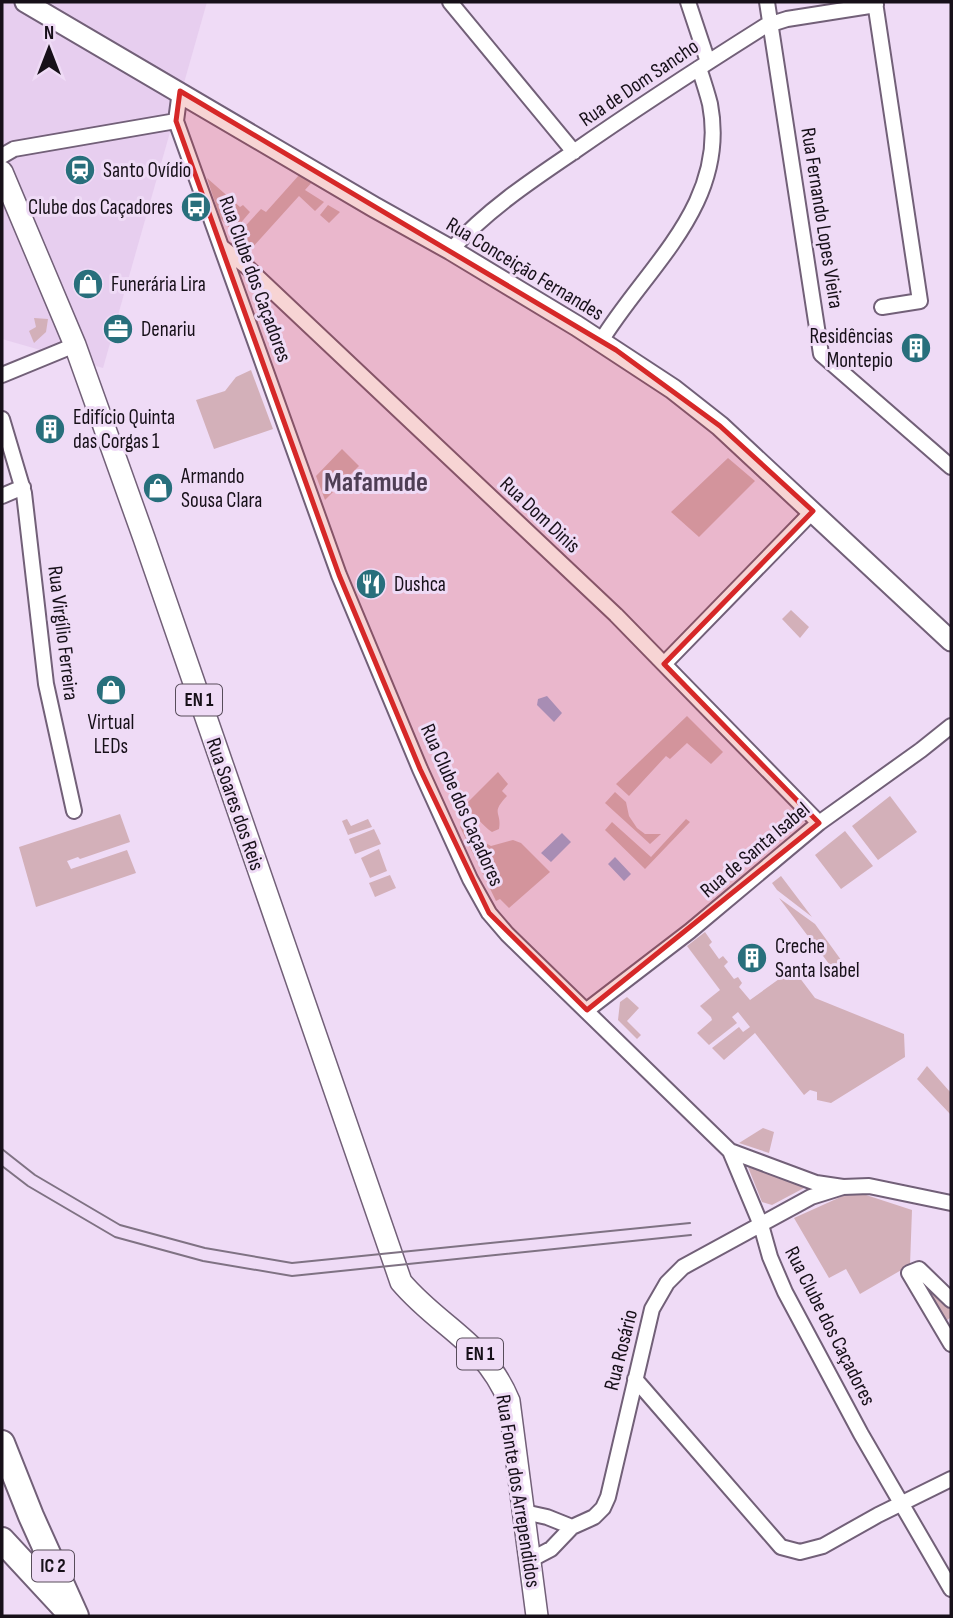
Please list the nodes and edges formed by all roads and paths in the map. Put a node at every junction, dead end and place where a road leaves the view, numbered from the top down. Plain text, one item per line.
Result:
1 (450, 2) edge
2 (688, 2) edge
3 (767, 2) edge
4 (37, 4) edge
5 (875, 4) edge
6 (771, 24) junction
7 (704, 65) junction
8 (180, 91) junction
9 (176, 121) junction
10 (573, 152) junction
11 (2, 156) edge
12 (2, 172) edge
13 (222, 247) junction
14 (451, 250) junction
15 (882, 307) dead end
16 (601, 341) junction
17 (75, 345) junction
18 (2, 375) edge
19 (2, 418) edge
20 (951, 467) edge
21 (23, 487) junction
22 (2, 496) edge
23 (813, 511) junction
24 (951, 641) edge
25 (664, 664) junction
26 (951, 726) edge
27 (74, 811) dead end
28 (819, 823) junction
29 (587, 1010) junction
30 (730, 1151) junction
31 (843, 1187) junction
32 (951, 1203) edge
33 (761, 1225) junction
34 (401, 1282) joint
35 (951, 1300) edge
36 (949, 1334) edge
37 (635, 1379) junction
38 (2, 1443) edge
39 (951, 1479) edge
40 (902, 1503) junction
41 (524, 1512) junction
42 (572, 1527) junction
43 (2, 1540) edge
44 (530, 1560) junction
45 (951, 1589) edge
46 (74, 1616) edge
47 (537, 1616) edge

1 - 10 street
2 - 7 street
3 - 6 street, Rua Fernando Lopes Vieira
4 - 8 main road, Rua Conceição Fernandes
5 - 6 street, Rua de Dom Sancho
5 - 15 street
6 - 7 street, Rua de Dom Sancho
6 - 20 street, Rua Fernando Lopes Vieira
7 - 10 street, Rua de Dom Sancho
7 - 16 street
8 - 9 street, Rua Clube dos Caçadores
8 - 14 main road, Rua Conceição Fernandes
9 - 11 street
9 - 13 street, Rua Clube dos Caçadores
10 - 14 street, Rua de Dom Sancho
12 - 17 main road, Rua Soares dos Reis / EN 1
13 - 25 street, Rua Dom Dinis
13 - 29 street, Rua Clube dos Caçadores
14 - 16 main road, Rua Conceição Fernandes
16 - 23 main road, Rua Conceição Fernandes
17 - 18 street
17 - 34 main road, Rua Soares dos Reis / EN 1
19 - 21 street, Rua Virgílio Ferreira
21 - 22 street
21 - 27 street, Rua Virgílio Ferreira
23 - 24 main road, Rua Conceição Fernandes
23 - 25 street
25 - 28 street, Rua Dom Dinis
26 - 28 street, Rua de Santa Isabel
28 - 29 street, Rua de Santa Isabel
29 - 30 street, Rua Clube dos Caçadores
30 - 31 street, Rua Rosário
30 - 33 street, Rua Clube dos Caçadores
31 - 32 street, Rua Rosário
31 - 33 street, Rua Rosário
33 - 37 street, Rua Rosário
33 - 40 street, Rua Clube dos Caçadores
34 - 41 main road, Rua Fonte dos Arrependidos / EN 1
35 - 36 street
37 - 40 street
37 - 42 street, Rua Rosário
38 - 46 highway, IC 2
39 - 40 street
40 - 45 street, Rua Clube dos Caçadores
41 - 42 street
41 - 44 main road, Rua Fonte dos Arrependidos / EN 1
42 - 44 street, Rua Rosário
43 - 46 highway
44 - 47 main road, Rua Fonte dos Arrependidos / EN 1

